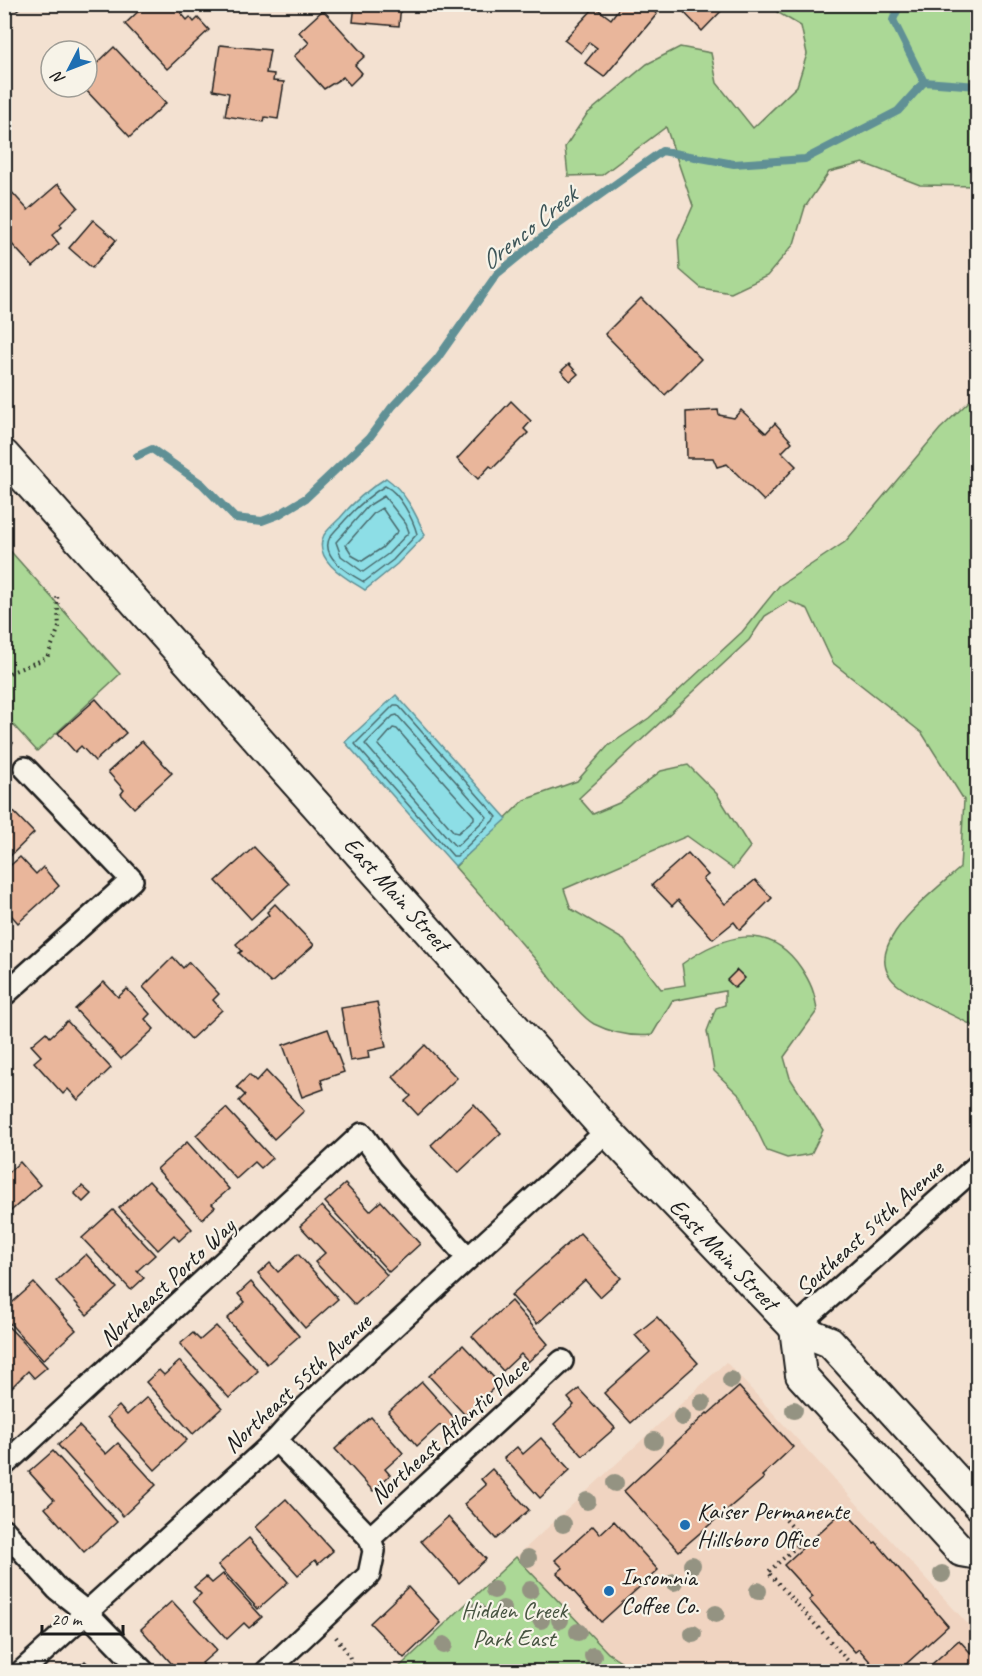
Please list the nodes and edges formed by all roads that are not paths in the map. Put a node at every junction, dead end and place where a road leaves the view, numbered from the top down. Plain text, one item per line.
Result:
1 (4, 455) edge
2 (25, 768) dead end
3 (4, 995) edge
4 (607, 1131) junction
5 (978, 1165) edge
6 (468, 1258) junction
7 (795, 1328) junction
8 (562, 1361) dead end
9 (276, 1440) junction
10 (4, 1465) edge
11 (978, 1504) edge
12 (4, 1530) edge
13 (370, 1538) junction
14 (978, 1554) edge
15 (86, 1612) junction
16 (21, 1671) edge
17 (144, 1671) edge
18 (266, 1671) edge

1 - 4 main road, East Main Street
2 - 3 street
4 - 6 street, Northeast 55th Avenue
4 - 7 main road, East Main Street
5 - 7 street, Southeast 54th Avenue
6 - 9 street, Northeast 55th Avenue
6 - 10 street, Northeast Porto Way
7 - 11 main road, East Main Street
7 - 14 main road, East Main Street
8 - 13 street, Northeast Atlantic Place
9 - 13 street
9 - 15 street, Northeast 55th Avenue
12 - 15 street
13 - 18 street
15 - 16 street, Northeast 55th Avenue
15 - 17 street

